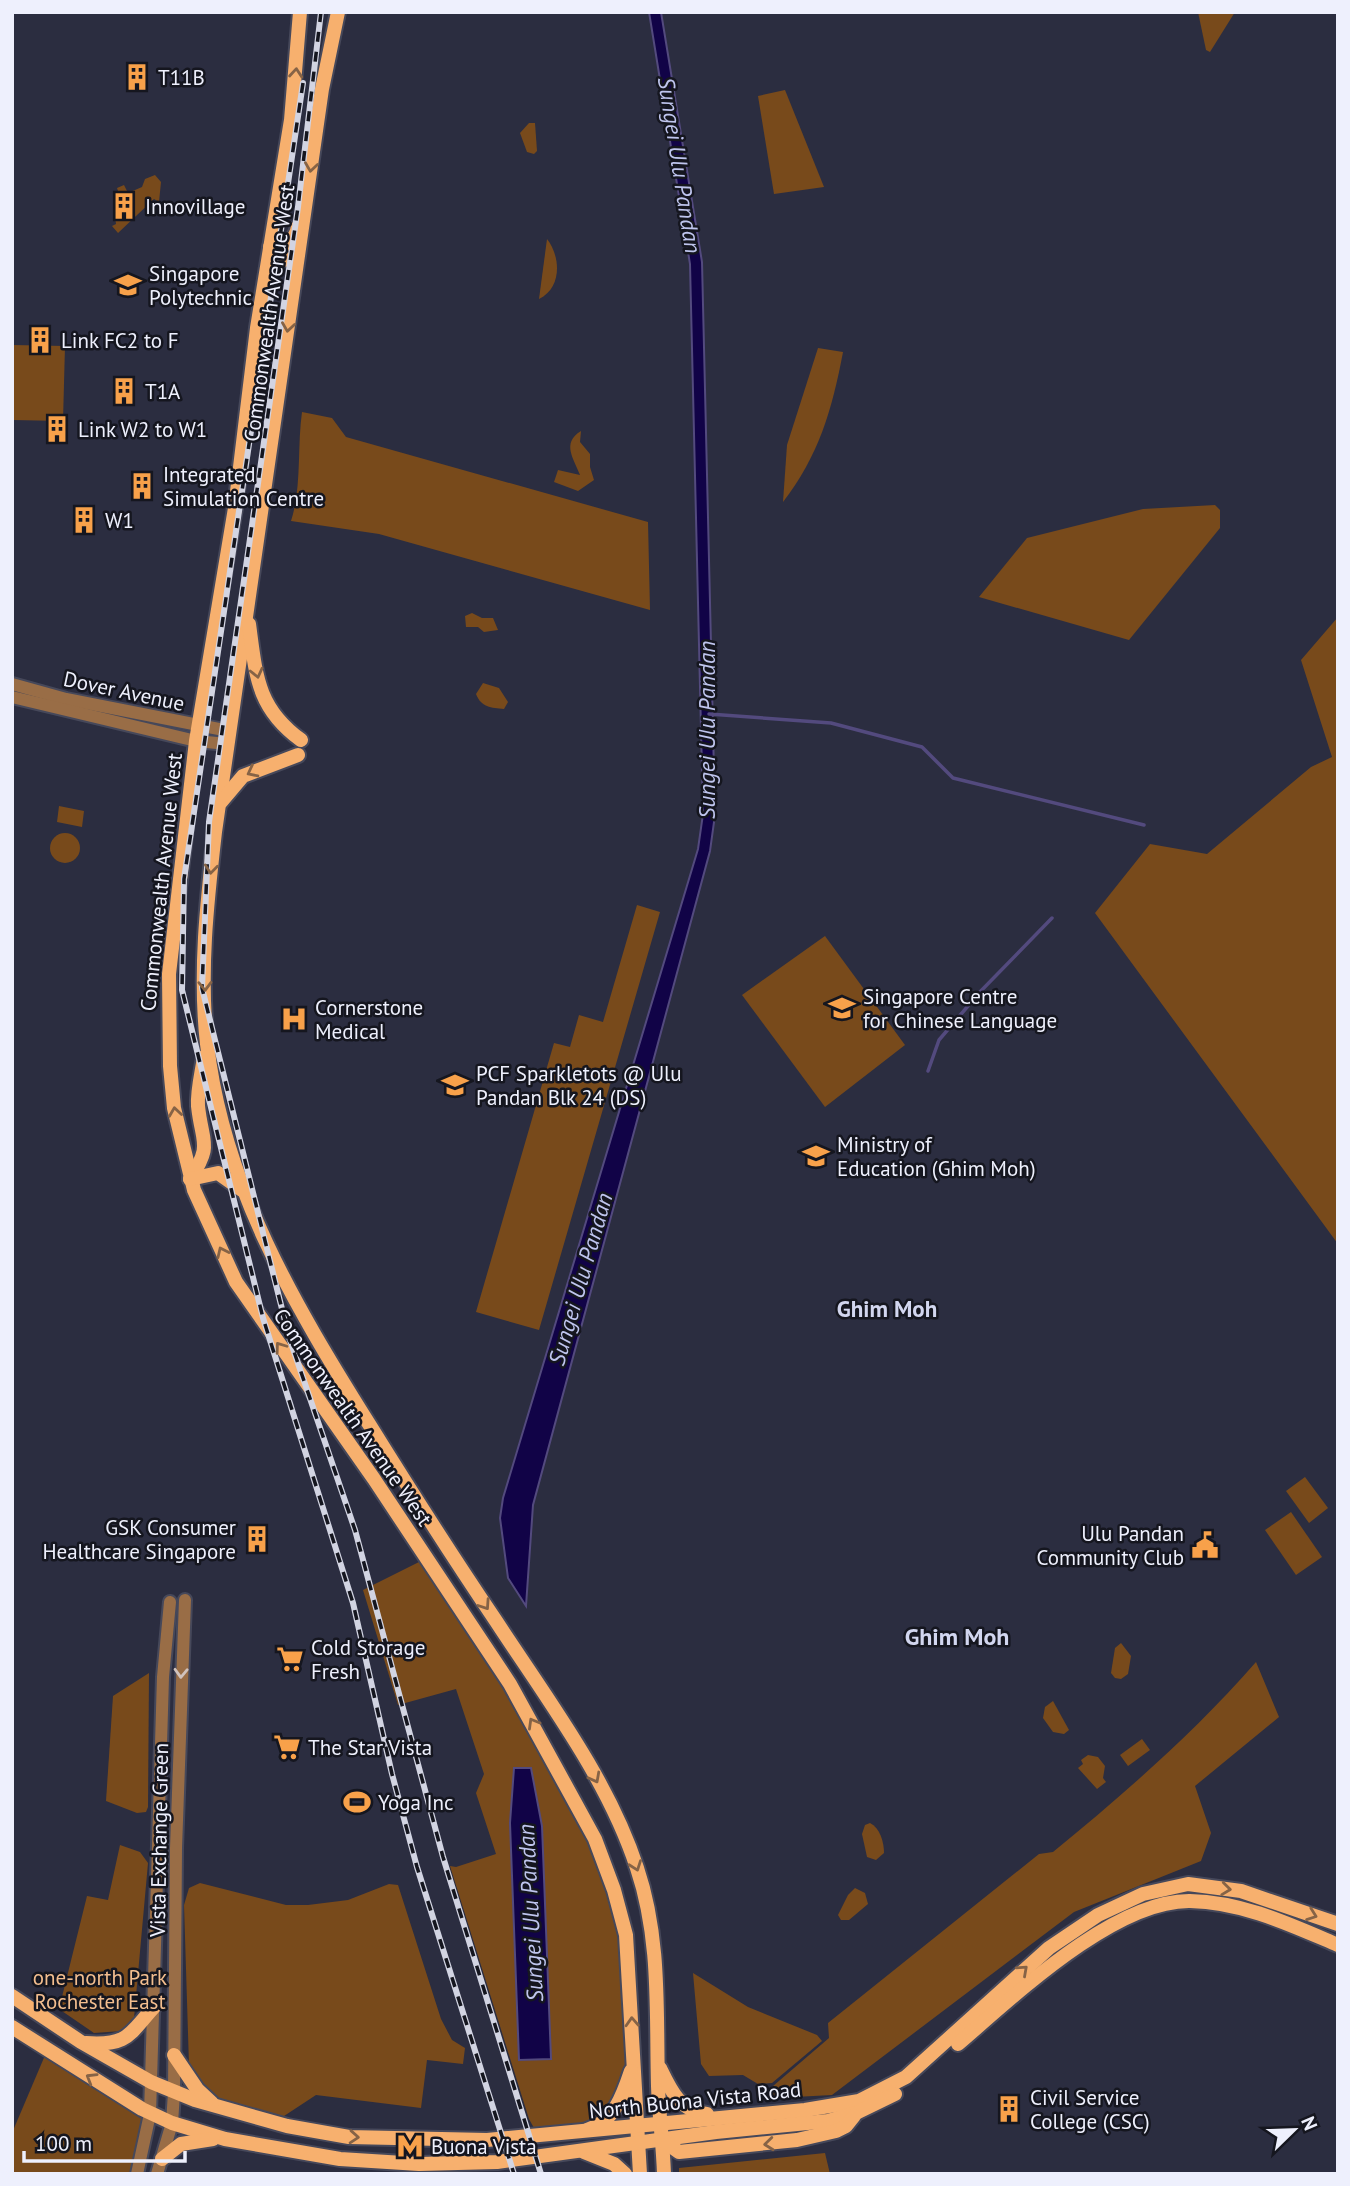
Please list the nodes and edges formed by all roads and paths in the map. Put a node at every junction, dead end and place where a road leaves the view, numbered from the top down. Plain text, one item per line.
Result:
1 (300, 12) edge
2 (338, 12) edge
3 (307, 195) junction
4 (270, 247) junction
5 (297, 260) junction
6 (267, 271) junction
7 (247, 605) junction
8 (12, 684) edge
9 (12, 697) edge
10 (198, 734) junction
11 (228, 737) junction
12 (302, 740) dead end
13 (298, 755) dead end
14 (219, 807) junction
15 (206, 1041) junction
16 (190, 1179) junction
17 (242, 1190) junction
18 (185, 1600) dead end
19 (170, 1602) dead end
20 (1338, 1924) edge
21 (1338, 1945) edge
22 (12, 1996) edge
23 (155, 2006) junction
24 (12, 2027) edge
25 (81, 2042) junction
26 (174, 2056) junction
27 (634, 2063) junction
28 (658, 2064) junction
29 (151, 2082) junction
30 (174, 2093) junction
31 (218, 2107) junction
32 (150, 2114) junction
33 (733, 2116) junction
34 (172, 2123) junction
35 (660, 2124) junction
36 (638, 2127) junction
37 (578, 2133) junction
38 (225, 2139) junction
39 (662, 2140) junction
40 (638, 2144) junction
41 (579, 2150) junction
42 (162, 2159) junction
43 (137, 2174) edge
44 (157, 2174) edge
45 (625, 2174) edge
46 (639, 2174) edge
47 (664, 2174) edge

4 -> 1 main road, Commonwealth Avenue West
2 -> 3 main road, Commonwealth Avenue West
3 - 4 main road
3 - 5 main road, Commonwealth Avenue West
4 - 6 main road, Commonwealth Avenue West
5 - 6 main road
5 -> 7 main road, Commonwealth Avenue West
6 - 10 main road, Commonwealth Avenue West
7 - 11 main road, Commonwealth Avenue West
7 -> 12 main road
8 - 10 street, Dover Avenue
9 - 10 street, Dover Avenue
10 - 11 street, Dover Avenue
16 -> 10 main road, Commonwealth Avenue West
11 - 14 main road, Commonwealth Avenue West
13 -> 14 main road
14 -> 15 main road, Commonwealth Avenue West
15 - 16 main road
15 - 17 main road, Commonwealth Avenue West
16 - 17 main road
27 -> 16 main road, Commonwealth Avenue West
17 -> 28 main road, Commonwealth Avenue West
18 -> 26 street, Vista Exchange Green
19 - 23 street, Vista Exchange Green
33 -> 20 main road, North Buona Vista Road
21 -> 39 main road
22 - 25 main road, North Buona Vista Road
23 - 25 main road
23 - 29 street, Vista Exchange Green
32 -> 24 main road, North Buona Vista Road
25 - 29 main road, North Buona Vista Road
26 - 30 street, Vista Exchange Green
26 - 31 main road
27 - 36 main road, Commonwealth Avenue West
27 - 37 main road
28 - 33 main road
28 - 35 main road, Commonwealth Avenue West
29 - 30 main road, North Buona Vista Road
29 - 32 street, Vista Exchange Green
30 - 31 main road, North Buona Vista Road
30 - 34 street, Vista Exchange Green
31 -> 37 main road, North Buona Vista Road
32 - 34 main road, North Buona Vista Road
32 - 43 street, Vista Exchange Green
33 - 35 main road, North Buona Vista Road
34 - 38 main road, North Buona Vista Road
34 - 42 street, Vista Exchange Green
35 - 36 main road, North Buona Vista Road
35 - 39 main road, Commonwealth Avenue West
36 - 37 main road, North Buona Vista Road
36 - 40 main road, Commonwealth Avenue West
38 - 41 main road, North Buona Vista Road
38 - 42 main road
39 - 40 main road, North Buona Vista Road
39 - 47 main road, Commonwealth Avenue West
40 - 41 main road, North Buona Vista Road
40 - 46 main road, Commonwealth Avenue West
41 - 45 main road
42 - 44 street, Vista Exchange Green

